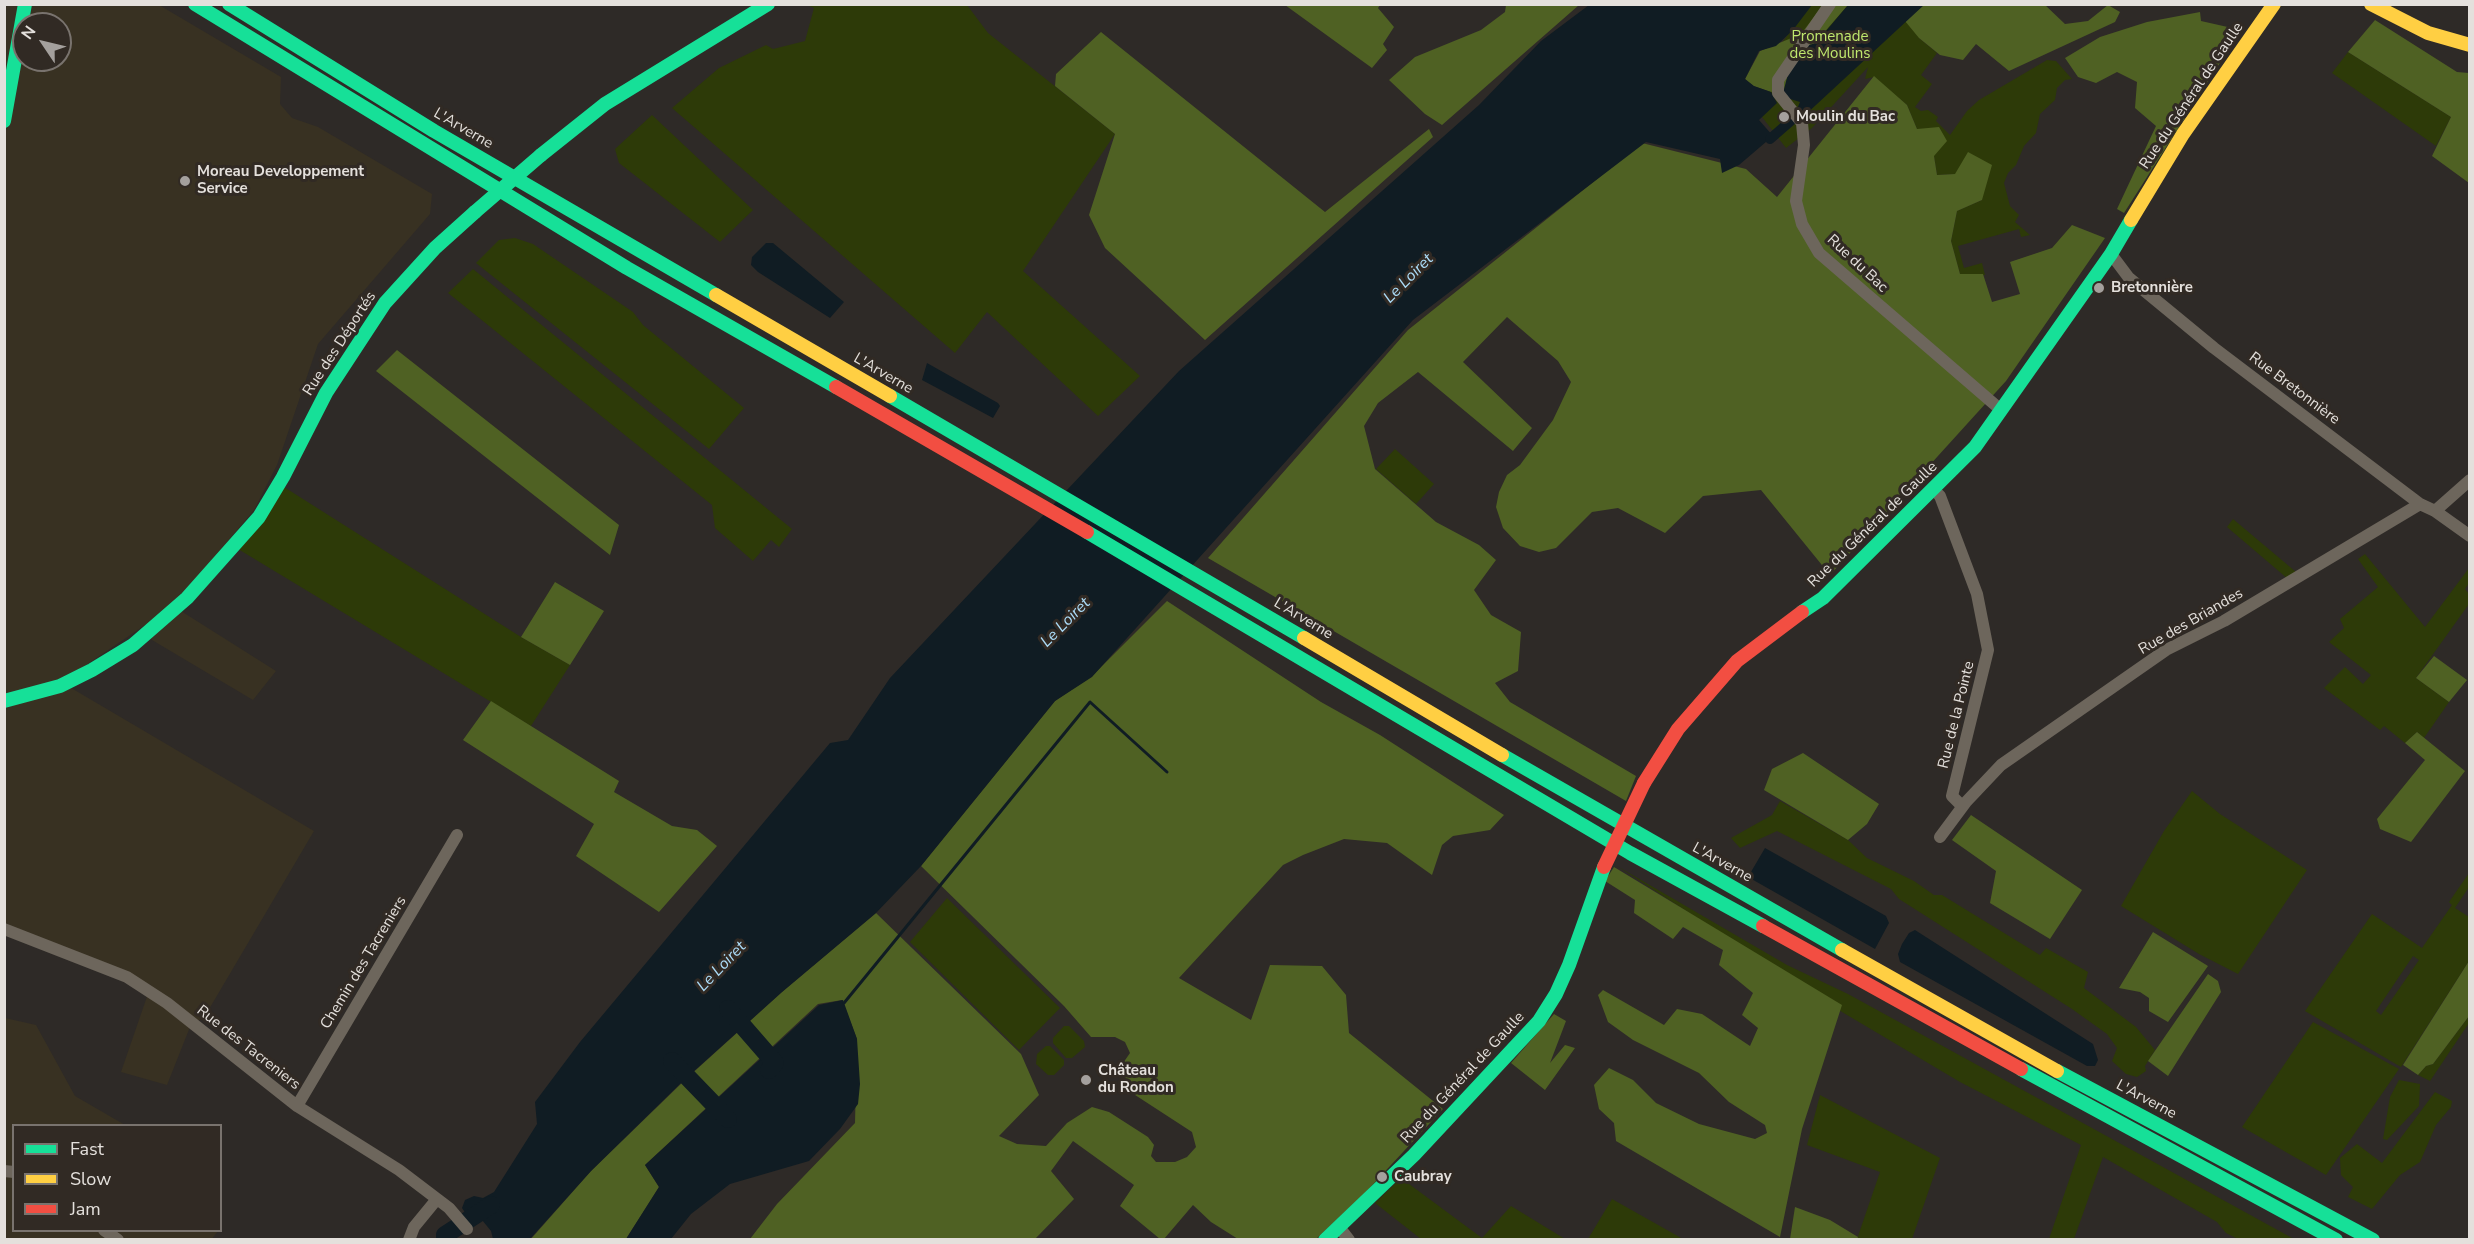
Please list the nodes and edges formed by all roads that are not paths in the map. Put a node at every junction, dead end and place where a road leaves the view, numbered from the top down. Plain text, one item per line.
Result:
1 (25, 4) edge
2 (195, 4) edge
3 (229, 4) edge
4 (768, 4) edge
5 (1830, 4) edge
6 (2274, 4) edge
7 (2371, 4) edge
8 (2469, 45) edge
9 (4, 121) edge
10 (2111, 254) junction
11 (2001, 410) junction
12 (2469, 480) edge
13 (1934, 490) junction
14 (2420, 504) junction
15 (2435, 511) junction
16 (2469, 536) edge
17 (4, 701) edge
18 (1962, 806) junction
19 (457, 835) dead end
20 (1940, 837) dead end
21 (4, 929) edge
22 (297, 1106) junction
23 (437, 1199) junction
24 (1339, 1227) junction
25 (467, 1228) dead end
26 (409, 1239) edge
27 (1325, 1239) edge
28 (1349, 1239) edge
29 (2336, 1239) edge
30 (2373, 1239) edge

1 - 9 main road
2 - 29 main road
3 - 30 main road, L'Arverne
4 - 17 main road, Rue des Déportés, bridge
5 - 11 street, Rue du Bac
6 - 10 main road, Rue du Général de Gaulle
7 - 8 main road
10 - 11 main road, Rue du Général de Gaulle
10 - 14 street, Rue Bretonnière
11 - 13 main road, Rue du Général de Gaulle
12 - 15 street
13 - 18 street, Rue de la Pointe
13 - 24 main road, Rue du Général de Gaulle, bridge
14 - 15 street, Rue Bretonnière
14 - 18 street, Rue des Briandes
15 - 16 street, Rue Bretonnière
18 - 20 street
19 - 22 street, Chemin des Tacreniers
21 - 22 street, Rue des Tacreniers
22 - 23 street, Rue des Tacreniers
23 - 25 street, Rue des Tacreniers
23 - 26 street
24 - 27 main road, Rue du Général de Gaulle
24 - 28 street

